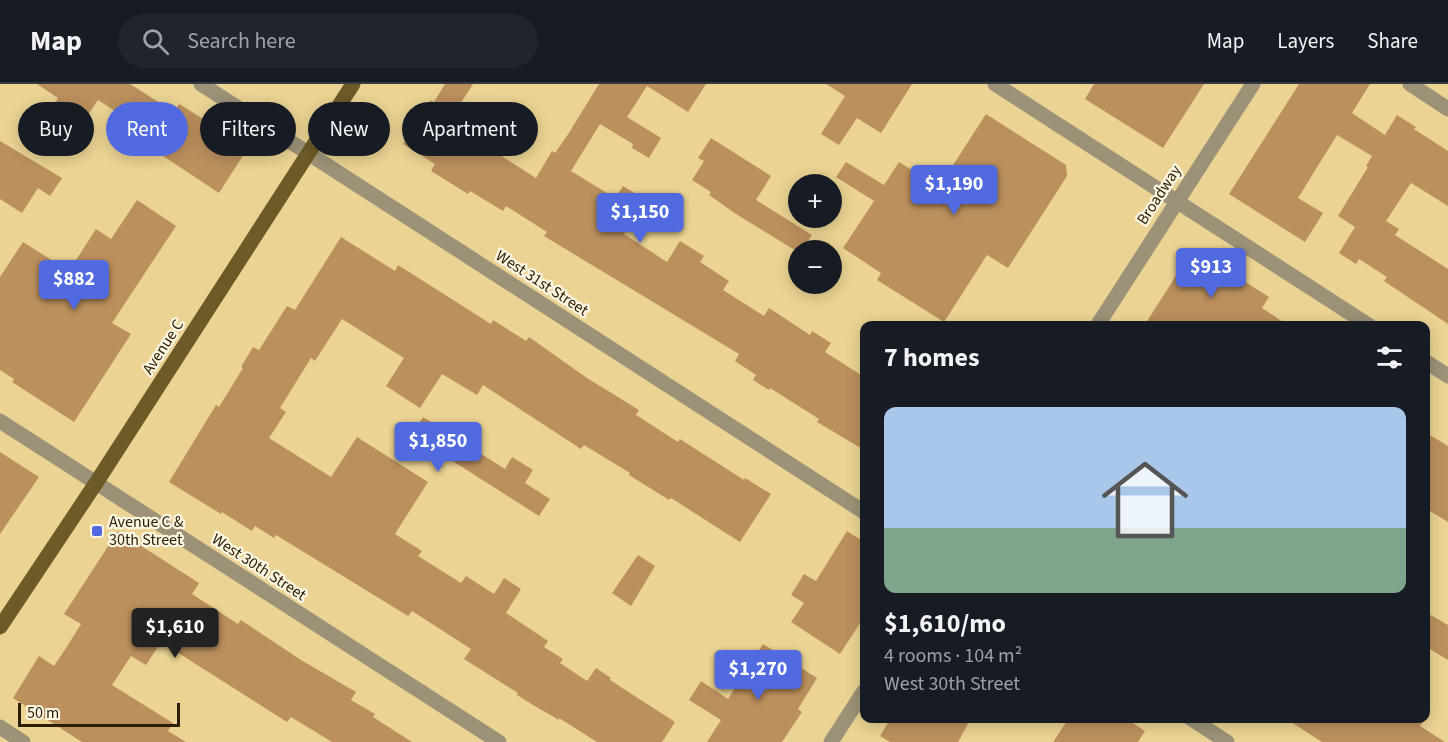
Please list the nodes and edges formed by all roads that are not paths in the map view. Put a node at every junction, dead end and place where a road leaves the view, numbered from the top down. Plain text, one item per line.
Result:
1 (201, 84) edge
2 (352, 84) edge
3 (995, 84) edge
4 (1253, 84) edge
5 (1410, 84) edge
6 (341, 102) edge
7 (1448, 109) edge
8 (308, 154) joint
9 (311, 156) edge
10 (1176, 202) junction
11 (1100, 321) edge
12 (1362, 321) edge
13 (1430, 364) edge
14 (1448, 376) edge
15 (0, 421) edge
16 (96, 483) junction
17 (860, 509) edge
18 (0, 627) edge
19 (860, 697) edge
20 (1198, 723) edge
21 (0, 727) edge
22 (23, 742) edge
23 (499, 742) edge
24 (831, 742) edge
25 (1227, 742) edge

1 - 8 street, West 31st Street
2 - 6 main road, Avenue C
3 - 10 street
4 - 10 street, Broadway
5 - 7 street
8 - 16 main road, Avenue C
9 - 17 street, West 31st Street
10 - 11 street, Broadway
10 - 12 street
13 - 14 street
15 - 16 street, West 30th Street
16 - 18 main road, Avenue C
16 - 23 street, West 30th Street
19 - 24 street
20 - 25 street
21 - 22 street

